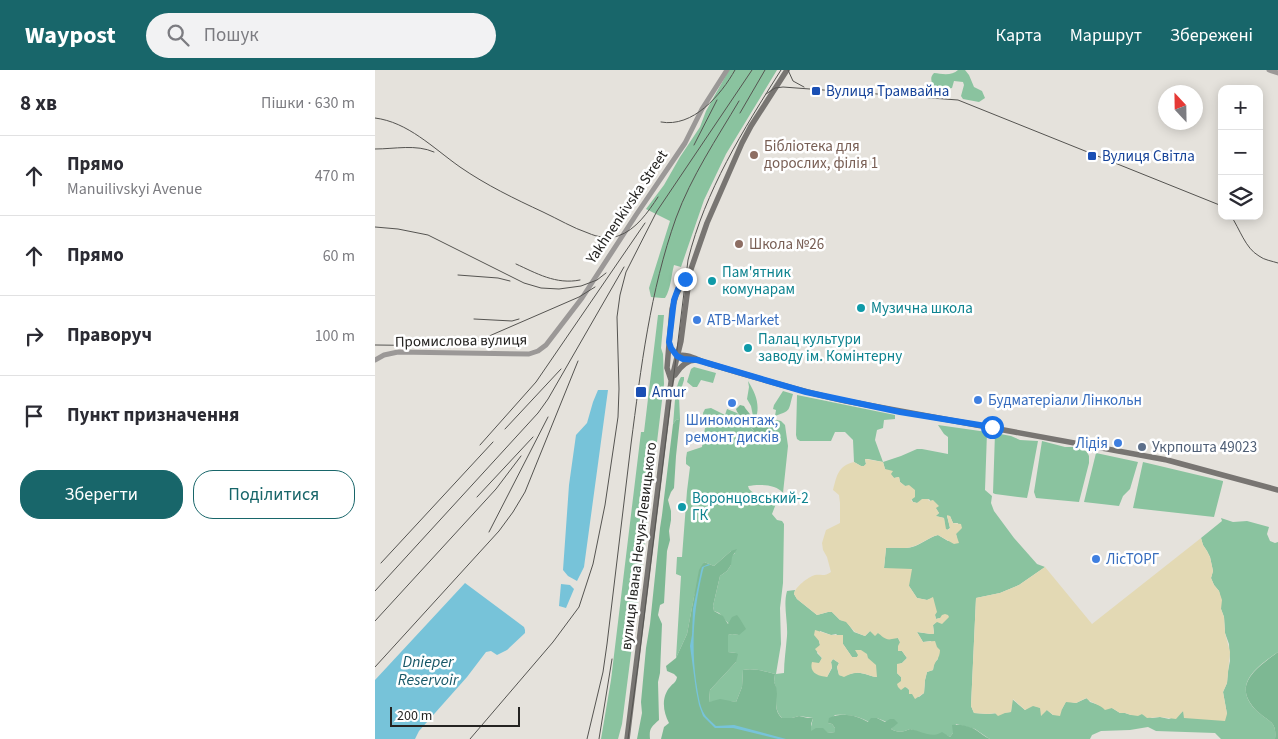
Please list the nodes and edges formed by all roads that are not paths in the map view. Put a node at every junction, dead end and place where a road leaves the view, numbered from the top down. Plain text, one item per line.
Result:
1 (727, 70) edge
2 (787, 70) edge
3 (1269, 70) edge
4 (1278, 73) edge
5 (690, 272) junction
6 (681, 341) junction
7 (669, 342) junction
8 (538, 351) joint
9 (677, 356) junction
10 (692, 358) junction
11 (375, 360) edge
12 (667, 368) junction
13 (671, 382) junction
14 (1278, 490) edge
15 (627, 739) edge

1 - 8 street, Yakhnenkivska Street
2 - 5 main road, вулиця Івана Нечуя-Левицького
3 - 4 street
5 - 6 main road, вулиця Івана Нечуя-Левицького
5 - 7 main road, вулиця Івана Нечуя-Левицького
6 - 9 main road, вулиця Івана Нечуя-Левицького
6 - 10 main road
7 - 9 main road
7 - 12 main road, вулиця Івана Нечуя-Левицького
8 - 11 street, Промислова вулиця
9 - 10 main road
9 - 12 main road
9 - 13 main road, вулиця Івана Нечуя-Левицького
10 - 13 main road
10 - 14 main road
12 - 13 main road, вулиця Івана Нечуя-Левицького
13 - 15 main road, вулиця Івана Нечуя-Левицького

